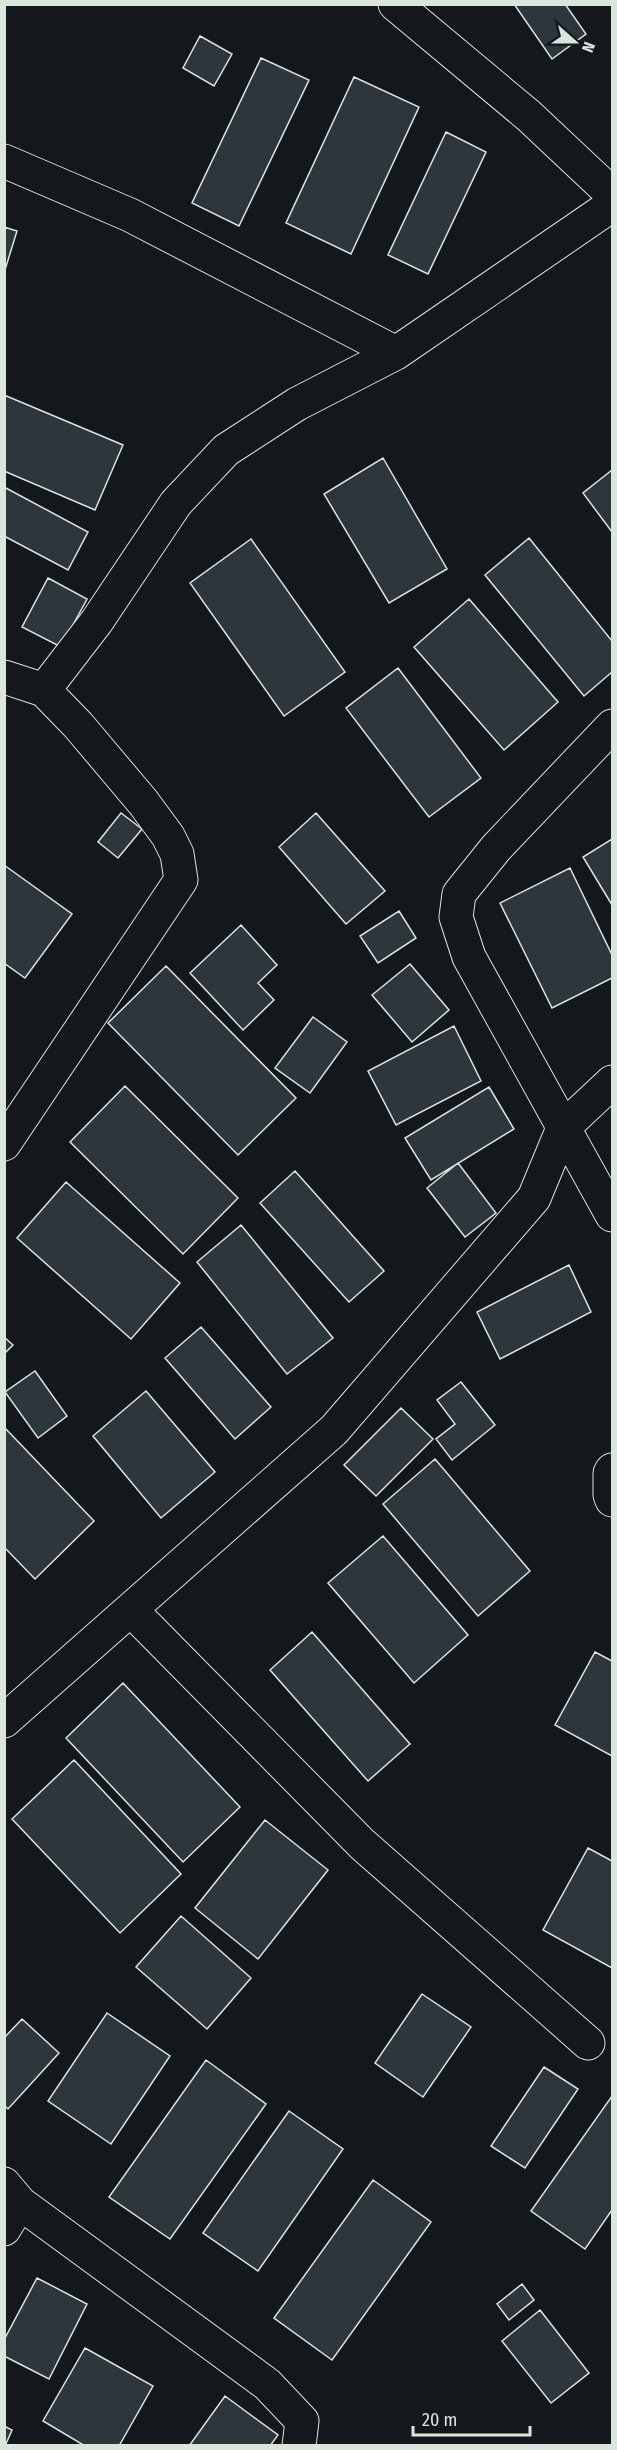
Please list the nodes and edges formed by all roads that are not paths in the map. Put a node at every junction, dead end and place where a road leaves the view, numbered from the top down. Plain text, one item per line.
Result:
1 (395, 4) edge
2 (4, 160) edge
3 (612, 194) edge
4 (612, 205) edge
5 (396, 353) junction
6 (4, 677) edge
7 (44, 690) junction
8 (612, 726) edge
9 (612, 1082) edge
10 (563, 1128) junction
11 (4, 1144) edge
12 (612, 1215) edge
13 (612, 1470) edge
14 (612, 1500) edge
15 (131, 1610) junction
16 (4, 1721) edge
17 (588, 2043) dead end
18 (10, 2205) edge
19 (299, 2445) edge

1 - 3 street
2 - 5 street
4 - 5 street
5 - 7 street
6 - 7 street
7 - 11 street
8 - 10 street
9 - 10 street
10 - 12 street
10 - 15 street
13 - 14 street
15 - 16 street
15 - 17 street
18 - 19 street

